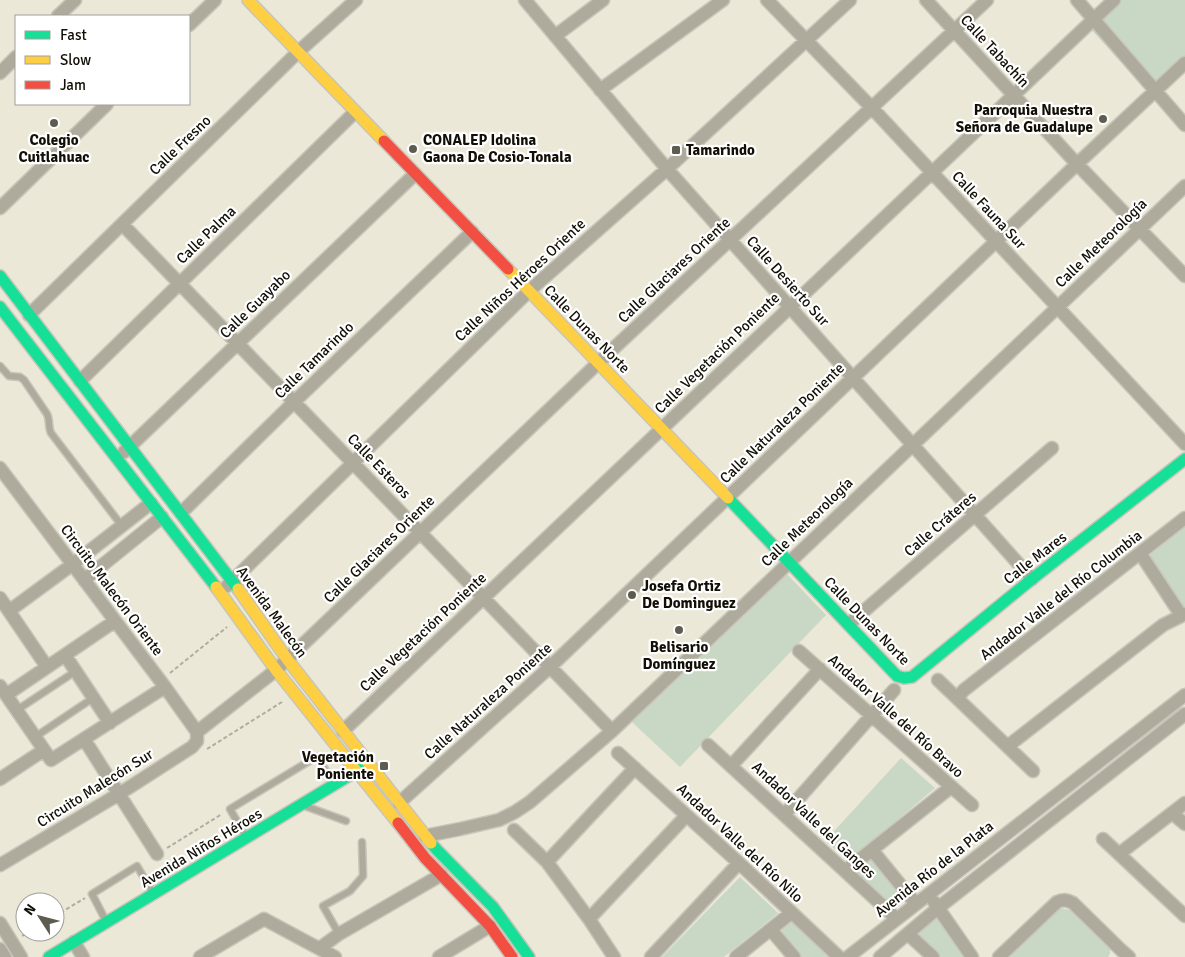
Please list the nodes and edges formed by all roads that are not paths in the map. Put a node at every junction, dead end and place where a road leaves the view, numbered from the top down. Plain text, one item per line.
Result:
1 (75, 0) edge
2 (215, 0) edge
3 (248, 0) edge
4 (356, 0) edge
5 (525, 0) edge
6 (603, 0) edge
7 (723, 0) edge
8 (767, 0) edge
9 (850, 0) edge
10 (926, 0) edge
11 (987, 0) edge
12 (1077, 0) edge
13 (1114, 0) edge
14 (59, 15) edge
15 (1093, 18) junction
16 (190, 24) edge
17 (955, 30) junction
18 (556, 36) junction
19 (806, 40) junction
20 (298, 52) junction
21 (15, 58) edge
22 (1185, 63) edge
23 (0, 73) edge
24 (600, 90) junction
25 (1155, 91) junction
26 (1013, 94) junction
27 (106, 105) edge
28 (872, 108) junction
29 (356, 112) junction
30 (1185, 125) edge
31 (1077, 164) junction
32 (667, 169) junction
33 (931, 172) junction
34 (415, 174) junction
35 (1185, 186) edge
36 (0, 208) edge
37 (122, 224) junction
38 (1140, 229) junction
39 (472, 232) junction
40 (730, 240) junction
41 (996, 241) junction
42 (0, 276) edge
43 (1185, 276) edge
44 (180, 284) junction
45 (529, 291) junction
46 (0, 307) edge
47 (789, 307) junction
48 (1057, 307) junction
49 (30, 315) junction
50 (238, 343) junction
51 (598, 363) junction
52 (0, 366) edge
53 (853, 378) junction
54 (80, 382) junction
55 (294, 402) junction
56 (661, 429) junction
57 (1185, 444) edge
58 (912, 445) junction
59 (130, 447) junction
60 (1052, 448) dead end
61 (116, 458) junction
62 (1185, 459) edge
63 (353, 463) junction
64 (0, 469) edge
65 (728, 498) junction
66 (151, 503) junction
67 (181, 513) junction
68 (975, 516) junction
69 (162, 517) junction
70 (1185, 518) edge
71 (122, 526) junction
72 (420, 532) junction
73 (1140, 553) junction
74 (790, 562) junction
75 (73, 564) junction
76 (1032, 579) junction
77 (84, 580) junction
78 (232, 580) junction
79 (220, 592) junction
80 (0, 598) edge
81 (483, 598) junction
82 (9, 611) junction
83 (1183, 614) edge
84 (115, 621) junction
85 (849, 624) junction
86 (799, 651) dead end
87 (65, 655) junction
88 (287, 659) junction
89 (47, 667) junction
90 (550, 667) junction
91 (820, 669) junction
92 (276, 670) junction
93 (76, 671) junction
94 (904, 679) joint
95 (938, 680) dead end
96 (162, 684) junction
97 (894, 690) dead end
98 (3, 691) edge
99 (1185, 695) edge
100 (93, 698) junction
101 (957, 698) junction
102 (17, 710) junction
103 (872, 716) junction
104 (1182, 720) edge
105 (110, 723) junction
106 (343, 730) junction
107 (612, 731) junction
108 (197, 732) junction
109 (35, 737) junction
110 (84, 739) junction
111 (708, 745) dead end
112 (1008, 746) junction
113 (44, 750) junction
114 (618, 753) dead end
115 (369, 764) junction
116 (731, 766) junction
117 (635, 768) junction
118 (1033, 771) dead end
119 (356, 772) junction
120 (0, 779) edge
121 (336, 784) junction
122 (951, 787) junction
123 (119, 794) junction
124 (400, 803) junction
125 (1185, 803) edge
126 (302, 805) junction
127 (972, 805) dead end
128 (1040, 807) junction
129 (1172, 813) junction
130 (784, 815) junction
131 (686, 816) junction
132 (1050, 820) junction
133 (346, 822) dead end
134 (1185, 824) edge
135 (514, 830) dead end
136 (425, 836) junction
137 (246, 838) junction
138 (1103, 839) dead end
139 (362, 842) dead end
140 (872, 850) junction
141 (157, 854) road end
142 (1118, 854) junction
143 (2, 859) edge
144 (547, 862) junction
145 (739, 864) junction
146 (845, 871) junction
147 (441, 875) junction
148 (153, 894) junction
149 (929, 894) junction
150 (916, 904) junction
151 (938, 908) junction
152 (791, 913) junction
153 (1185, 916) edge
154 (590, 919) junction
155 (897, 919) junction
156 (106, 922) junction
157 (0, 923) edge
158 (490, 926) junction
159 (771, 930) junction
160 (339, 934) junction
161 (908, 934) junction
162 (74, 942) junction
163 (320, 948) junction
164 (0, 949) edge
165 (1122, 955) edge
166 (4, 957) edge
167 (21, 957) edge
168 (49, 957) edge
169 (83, 957) edge
170 (200, 957) edge
171 (335, 957) edge
172 (439, 957) edge
173 (512, 957) edge
174 (529, 957) edge
175 (614, 957) edge
176 (651, 957) edge
177 (736, 957) edge
178 (794, 957) edge
179 (839, 957) edge
180 (848, 957) edge
181 (880, 957) edge
182 (933, 957) edge
183 (972, 957) edge
184 (999, 957) edge

1 - 14 street
2 - 16 street
3 - 20 street, Calle Dunas Norte
4 - 20 street, Calle Fresno
5 - 18 street, Calle Desierto Sur
6 - 18 street
7 - 24 street
8 - 19 street, Calle Fauna Sur
9 - 19 street, Calle Niños Héroes Oriente
10 - 17 street, Calle Tabachín
11 - 17 street, Calle Glaciares Oriente
12 - 15 street
13 - 15 street, Calle Vegetación Poniente
15 - 25 street
15 - 26 street, Calle Vegetación Poniente
17 - 26 street, Calle Tabachín
17 - 28 street, Calle Glaciares Oriente
18 - 24 street, Calle Desierto Sur
19 - 28 street, Calle Fauna Sur
19 - 32 street, Calle Niños Héroes Oriente
20 - 29 street, Calle Dunas Norte
20 - 37 street, Calle Fresno
21 - 23 street
22 - 25 street, Calle Naturaleza Poniente
24 - 32 street, Calle Desierto Sur
25 - 30 street
25 - 31 street, Calle Naturaleza Poniente
26 - 31 street, Calle Tabachín
26 - 33 street, Calle Vegetación Poniente
27 - 36 street
28 - 33 street, Calle Fauna Sur
28 - 40 street, Calle Glaciares Oriente
29 - 34 street, Calle Dunas Norte
29 - 44 street, Calle Palma
31 - 38 street, Calle Tabachín
31 - 41 street, Calle Naturaleza Poniente
32 - 40 street, Calle Desierto Sur
32 - 45 street, Calle Niños Héroes Oriente
33 - 41 street, Calle Fauna Sur
33 - 47 street, Calle Vegetación Poniente
34 - 39 street, Calle Dunas Norte
34 - 50 street, Calle Guayabo
35 - 38 street, Calle Meteorología
37 - 44 street, Calle Esteros
37 - 49 street, Calle Fresno
38 - 43 street, Calle Tabachín
38 - 48 street, Calle Meteorología
39 - 45 street, Calle Dunas Norte
39 - 55 street, Calle Tamarindo
40 - 47 street, Calle Desierto Sur
40 - 51 street, Calle Glaciares Oriente
41 - 48 street, Calle Fauna Sur
41 - 53 street, Calle Naturaleza Poniente
42 - 49 street, Avenida Malecón
44 - 50 street, Calle Esteros
44 - 54 street, Calle Palma
45 - 51 street, Calle Dunas Norte
45 - 63 street, Calle Niños Héroes Oriente
46 - 61 street, Avenida Malecón
47 - 53 street, Calle Desierto Sur
47 - 56 street, Calle Vegetación Poniente
48 - 57 street, Calle Fauna Sur
48 - 58 street, Calle Meteorología
49 - 54 street, Avenida Malecón
50 - 55 street, Calle Esteros
50 - 59 street, Calle Guayabo
51 - 56 street, Calle Dunas Norte
51 - 72 street, Calle Glaciares Oriente
52 - 71 lane
53 - 58 street, Calle Desierto Sur
53 - 65 street, Calle Naturaleza Poniente
54 - 59 street, Avenida Malecón
55 - 63 street, Calle Esteros
55 - 67 street, Calle Tamarindo
56 - 65 street, Calle Dunas Norte
56 - 81 street, Calle Vegetación Poniente
58 - 68 street, Calle Desierto Sur
58 - 74 street, Calle Meteorología
59 - 61 street, Calle Guayabo
59 - 67 street, Avenida Malecón
60 - 68 street, Calle Cráteres
61 - 66 street, Avenida Malecón
62 - 76 street, Calle Mares
63 - 72 street, Calle Esteros
63 - 78 street, Calle Niños Héroes Oriente
64 - 75 street, Circuito Malecón Oriente
65 - 74 street, Calle Dunas Norte
65 - 90 street, Calle Naturaleza Poniente
66 - 69 street, Avenida Malecón
66 - 71 street
67 - 78 street, Avenida Malecón
68 - 76 street, Calle Desierto Sur
68 - 85 street, Calle Cráteres
69 - 77 street
69 - 79 street, Avenida Malecón
70 - 73 street, Andador Valle del Río Columbia
71 - 75 street
72 - 81 street, Calle Esteros
72 - 88 street, Calle Glaciares Oriente
73 - 83 street
73 - 101 street, Andador Valle del Río Columbia
74 - 85 street, Calle Dunas Norte
74 - 107 street, Calle Meteorología
75 - 77 street, Circuito Malecón Oriente
75 - 82 street
76 - 94 street, Calle Mares
77 - 84 street, Circuito Malecón Oriente
78 - 79 street, Calle Niños Héroes Oriente
78 - 88 street, Avenida Malecón
79 - 92 street, Avenida Malecón
80 - 82 street
81 - 90 street, Calle Esteros
81 - 106 street, Calle Vegetación Poniente
82 - 89 street
83 - 112 street
84 - 87 street
84 - 96 street, Circuito Malecón Oriente
85 - 94 street, Calle Dunas Norte
86 - 91 street, Andador Valle del Río Bravo
87 - 89 street
87 - 93 street
88 - 92 street, Calle Glaciares Oriente
88 - 106 street, Avenida Malecón
89 - 98 street
90 - 107 street, Calle Esteros
90 - 124 street, Calle Naturaleza Poniente
91 - 103 street, Andador Valle del Río Bravo
91 - 116 street
92 - 108 street, Calle Glaciares Oriente
92 - 119 street, Avenida Malecón
93 - 100 street
93 - 102 lane
95 - 101 street
96 - 105 street
96 - 108 street, Circuito Malecón Oriente
97 - 103 street
98 - 102 street
99 - 128 street, Avenida Río de la Plata
100 - 105 street
100 - 109 lane
101 - 112 street
102 - 109 street
103 - 122 street, Andador Valle del Río Bravo
103 - 130 street
104 - 132 street
105 - 110 street
106 - 115 street, Avenida Malecón
107 - 136 street, Calle Meteorología
108 - 123 street, Circuito Malecón Sur
109 - 113 street
110 - 113 street
110 - 123 street
111 - 116 street, Andador Valle del Ganges
112 - 118 street
113 - 120 street
114 - 117 street, Andador Valle del Río Nilo
115 - 119 street, Avenida Niños Héroes
115 - 124 street, Avenida Malecón
116 - 130 street, Andador Valle del Ganges
117 - 131 street, Andador Valle del Río Nilo
117 - 144 street
119 - 121 street, Avenida Niños Héroes
119 - 147 street, Avenida Malecón
121 - 126 street, Avenida Niños Héroes
121 - 137 lane
122 - 127 street, Andador Valle del Río Bravo
122 - 140 street
123 - 141 street
123 - 143 street, Circuito Malecón Sur
124 - 136 street, Avenida Malecón
125 - 129 street
126 - 133 lane
126 - 137 street, Avenida Niños Héroes
128 - 132 street
128 - 149 street, Avenida Río de la Plata
129 - 134 street
129 - 142 street
130 - 146 street, Andador Valle del Ganges
131 - 145 street, Andador Valle del Río Nilo
131 - 154 street
132 - 151 street
135 - 144 street
136 - 174 street, Avenida Malecón
137 - 148 street, Avenida Niños Héroes
138 - 142 street
139 - 160 lane
140 - 146 street
140 - 150 street
142 - 153 street
144 - 154 street
145 - 152 street, Andador Valle del Río Nilo
145 - 176 street
146 - 155 street, Andador Valle del Ganges
147 - 158 street, Avenida Malecón
147 - 160 street
148 - 156 street, Avenida Niños Héroes
148 - 156 lane
149 - 150 street, Avenida Río de la Plata
149 - 151 street
150 - 155 street, Avenida Río de la Plata
151 - 161 street
151 - 183 street
152 - 159 street
152 - 179 street, Andador Valle del Río Nilo
154 - 175 street
155 - 180 street, Avenida Río de la Plata
156 - 162 street, Avenida Niños Héroes
157 - 167 street
158 - 172 street
158 - 173 street, Avenida Malecón
159 - 177 street
159 - 178 street
160 - 163 street
161 - 181 street
161 - 182 street
162 - 168 street, Avenida Niños Héroes
162 - 169 street
163 - 170 street
163 - 171 street
164 - 166 street
165 - 184 street

